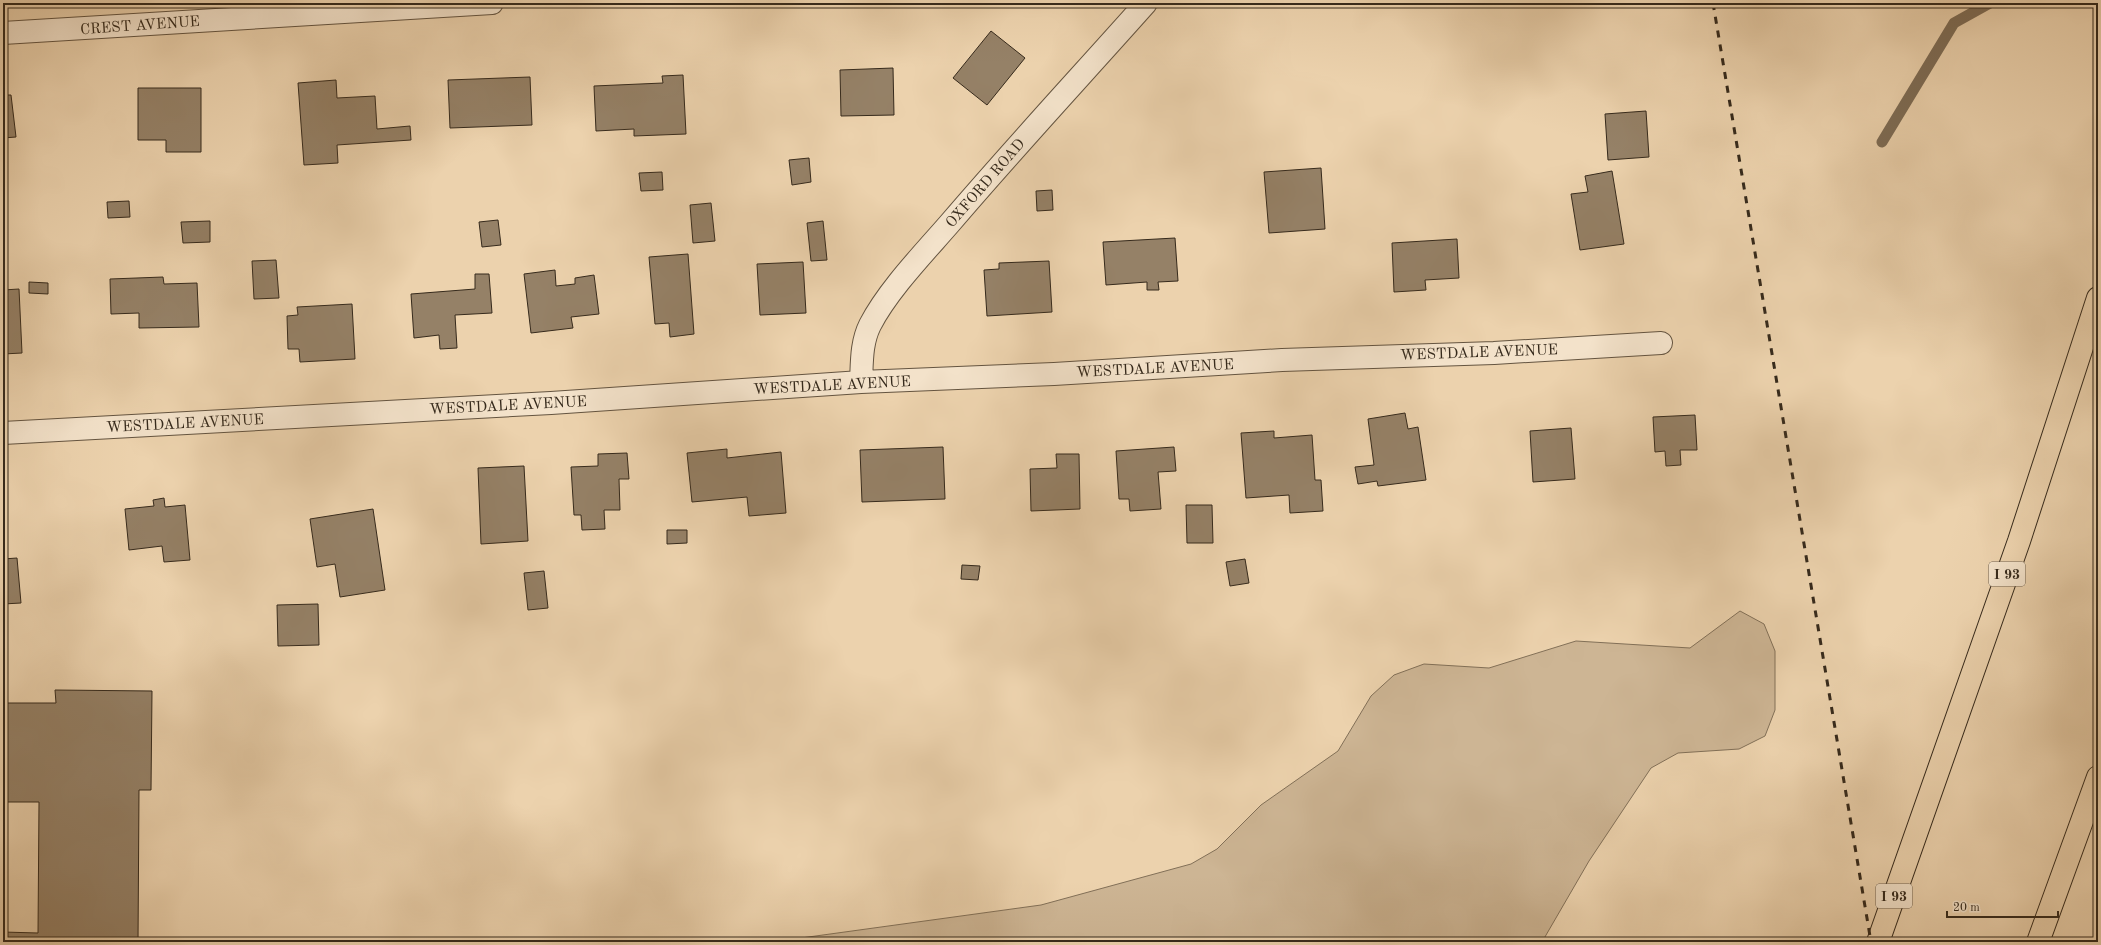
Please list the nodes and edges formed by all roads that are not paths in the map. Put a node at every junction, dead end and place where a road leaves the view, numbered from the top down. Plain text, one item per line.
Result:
1 (492, 3) edge
2 (1146, 3) edge
3 (3, 34) edge
4 (2098, 298) edge
5 (1661, 344) dead end
6 (861, 382) junction
7 (3, 433) edge
8 (2098, 777) edge
9 (1878, 942) edge
10 (2038, 942) edge

1 - 3 street, CREST AVENUE
2 - 6 street, OXFORD ROAD
4 - 9 highway, I 93
5 - 6 street, WESTDALE AVENUE
6 - 7 street, WESTDALE AVENUE
8 - 10 highway

